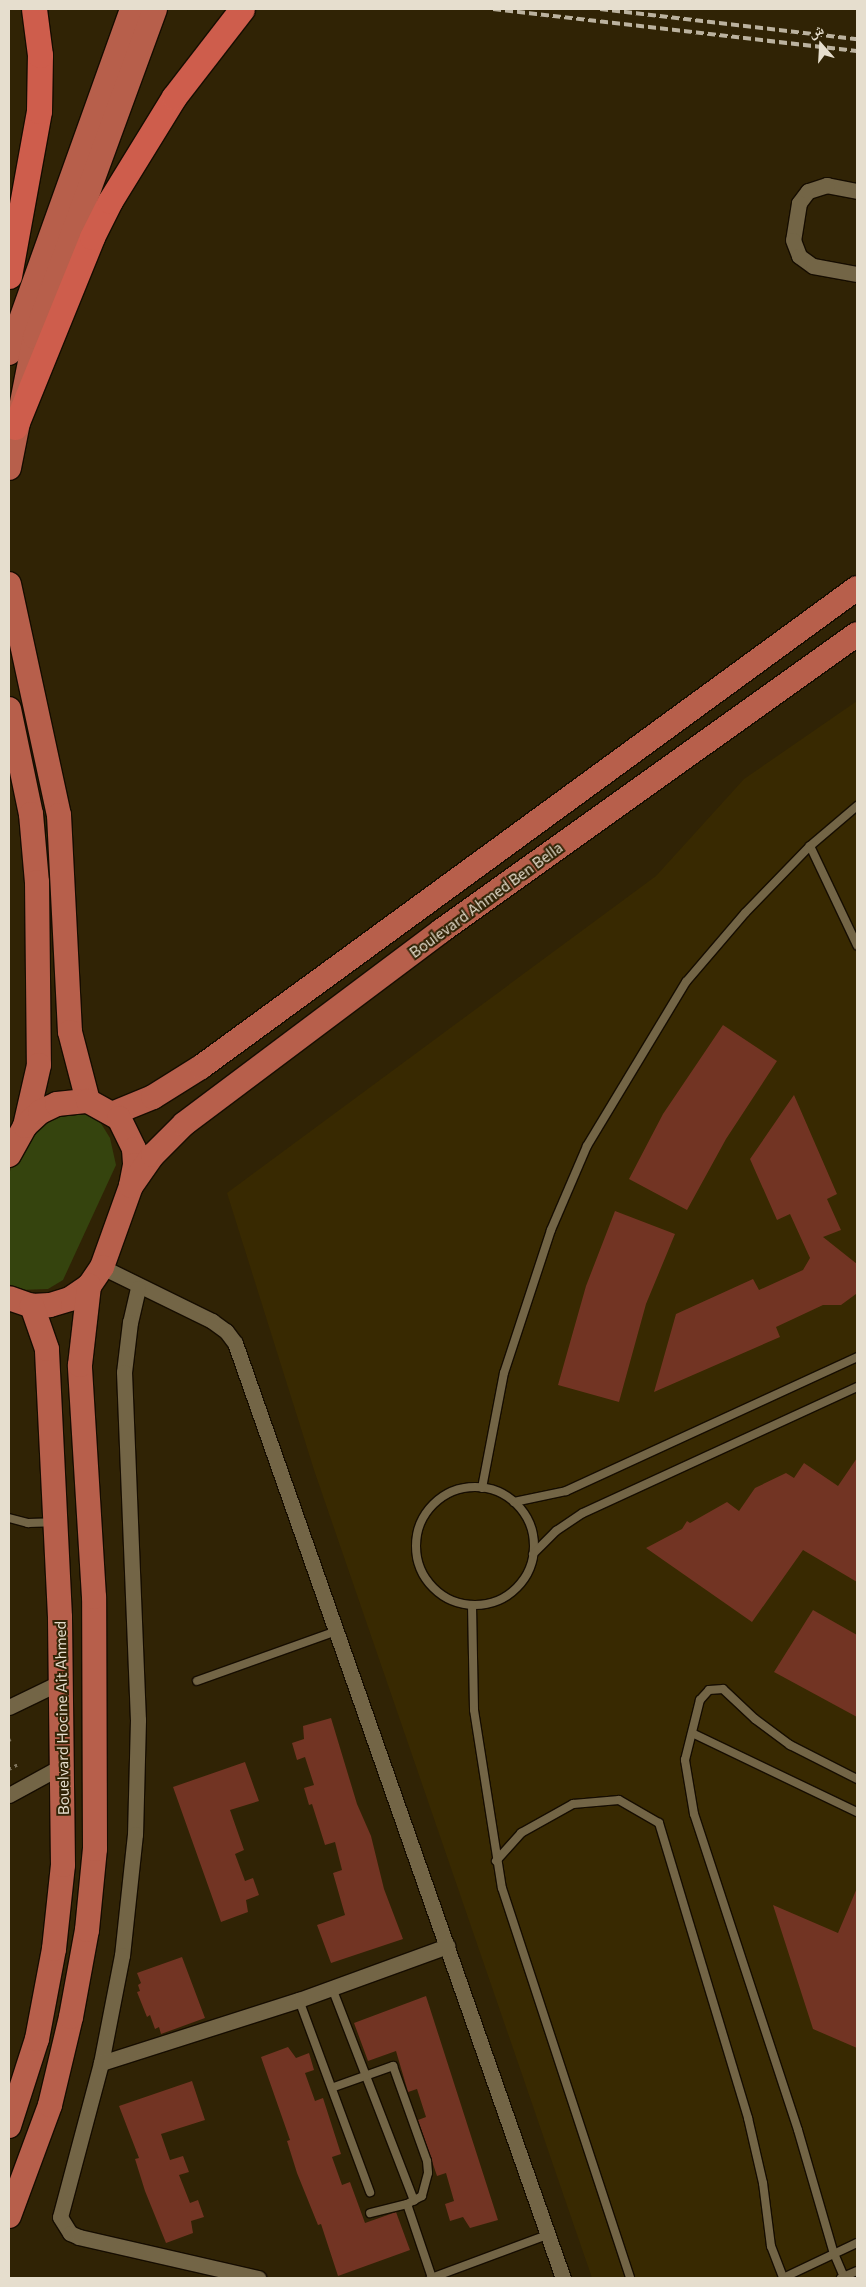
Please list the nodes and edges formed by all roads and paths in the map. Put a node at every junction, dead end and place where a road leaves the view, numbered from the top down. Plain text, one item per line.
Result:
1 (34, 9) edge
2 (132, 9) edge
3 (155, 9) edge
4 (242, 9) edge
5 (857, 191) edge
6 (857, 274) edge
7 (9, 276) edge
8 (9, 353) edge
9 (15, 427) junction
10 (9, 468) edge
11 (9, 584) edge
12 (857, 588) edge
13 (857, 634) edge
14 (9, 708) edge
15 (857, 806) edge
16 (810, 846) junction
17 (857, 945) edge
18 (88, 1101) junction
19 (114, 1113) junction
20 (25, 1126) junction
21 (9, 1155) edge
22 (131, 1186) junction
23 (96, 1277) junction
24 (138, 1288) junction
25 (17, 1303) edge
26 (857, 1357) edge
27 (857, 1387) edge
28 (482, 1488) junction
29 (514, 1502) junction
30 (9, 1518) edge
31 (56, 1521) junction
32 (533, 1554) junction
33 (472, 1605) junction
34 (334, 1632) junction
35 (197, 1681) dead end
36 (61, 1682) junction
37 (9, 1707) edge
38 (692, 1733) junction
39 (18, 1764) dead end
40 (62, 1766) junction
41 (9, 1768) edge
42 (857, 1779) edge
43 (9, 1795) edge
44 (857, 1812) edge
45 (496, 1861) junction
46 (447, 1946) junction
47 (332, 1988) junction
48 (299, 2000) junction
49 (101, 2063) junction
50 (368, 2075) junction
51 (334, 2087) junction
52 (9, 2126) edge
53 (370, 2192) dead end
54 (410, 2202) junction
55 (370, 2213) dead end
56 (9, 2216) edge
57 (547, 2235) junction
58 (857, 2243) edge
59 (834, 2254) junction
60 (857, 2271) edge
61 (843, 2277) edge
62 (258, 2278) edge
63 (431, 2278) edge
64 (563, 2278) edge
65 (630, 2278) edge
66 (783, 2278) edge

1 - 7 highway
2 - 8 main road
3 - 9 main road
4 - 9 highway
5 - 6 street
9 - 10 main road
11 - 18 main road
12 - 19 main road
13 - 22 main road, Boulevard Ahmed Ben Bella
14 - 20 main road
15 - 16 lane
16 - 17 lane
16 - 28 lane
18 - 19 main road
18 - 20 main road
19 - 22 main road
20 - 21 main road
22 - 23 main road
23 - 24 street
23 - 25 main road
23 - 56 main road
24 - 34 street
24 - 49 street
25 - 31 main road, Bouelvard Hocine Ait Ahmed
26 - 29 lane
27 - 32 lane
28 - 29 lane
28 - 33 lane
29 - 32 lane
30 - 31 lane
31 - 36 main road, Bouelvard Hocine Ait Ahmed
32 - 33 lane
33 - 45 lane
34 - 35 lane
34 - 46 street
36 - 37 street
36 - 40 main road, Bouelvard Hocine Ait Ahmed
38 - 42 lane
38 - 44 lane
38 - 59 lane
39 - 41 path
40 - 43 street
40 - 52 main road, Bouelvard Hocine Ait Ahmed
45 - 65 lane
45 - 66 lane
46 - 47 street
46 - 57 street
47 - 48 street
47 - 50 lane
48 - 49 street
48 - 51 lane
49 - 62 street
50 - 51 lane
50 - 54 lane
50 - 54 lane
51 - 53 lane
54 - 55 lane
54 - 63 lane
57 - 63 lane
57 - 64 street
58 - 59 lane
59 - 61 lane
59 - 66 lane
60 - 61 lane

